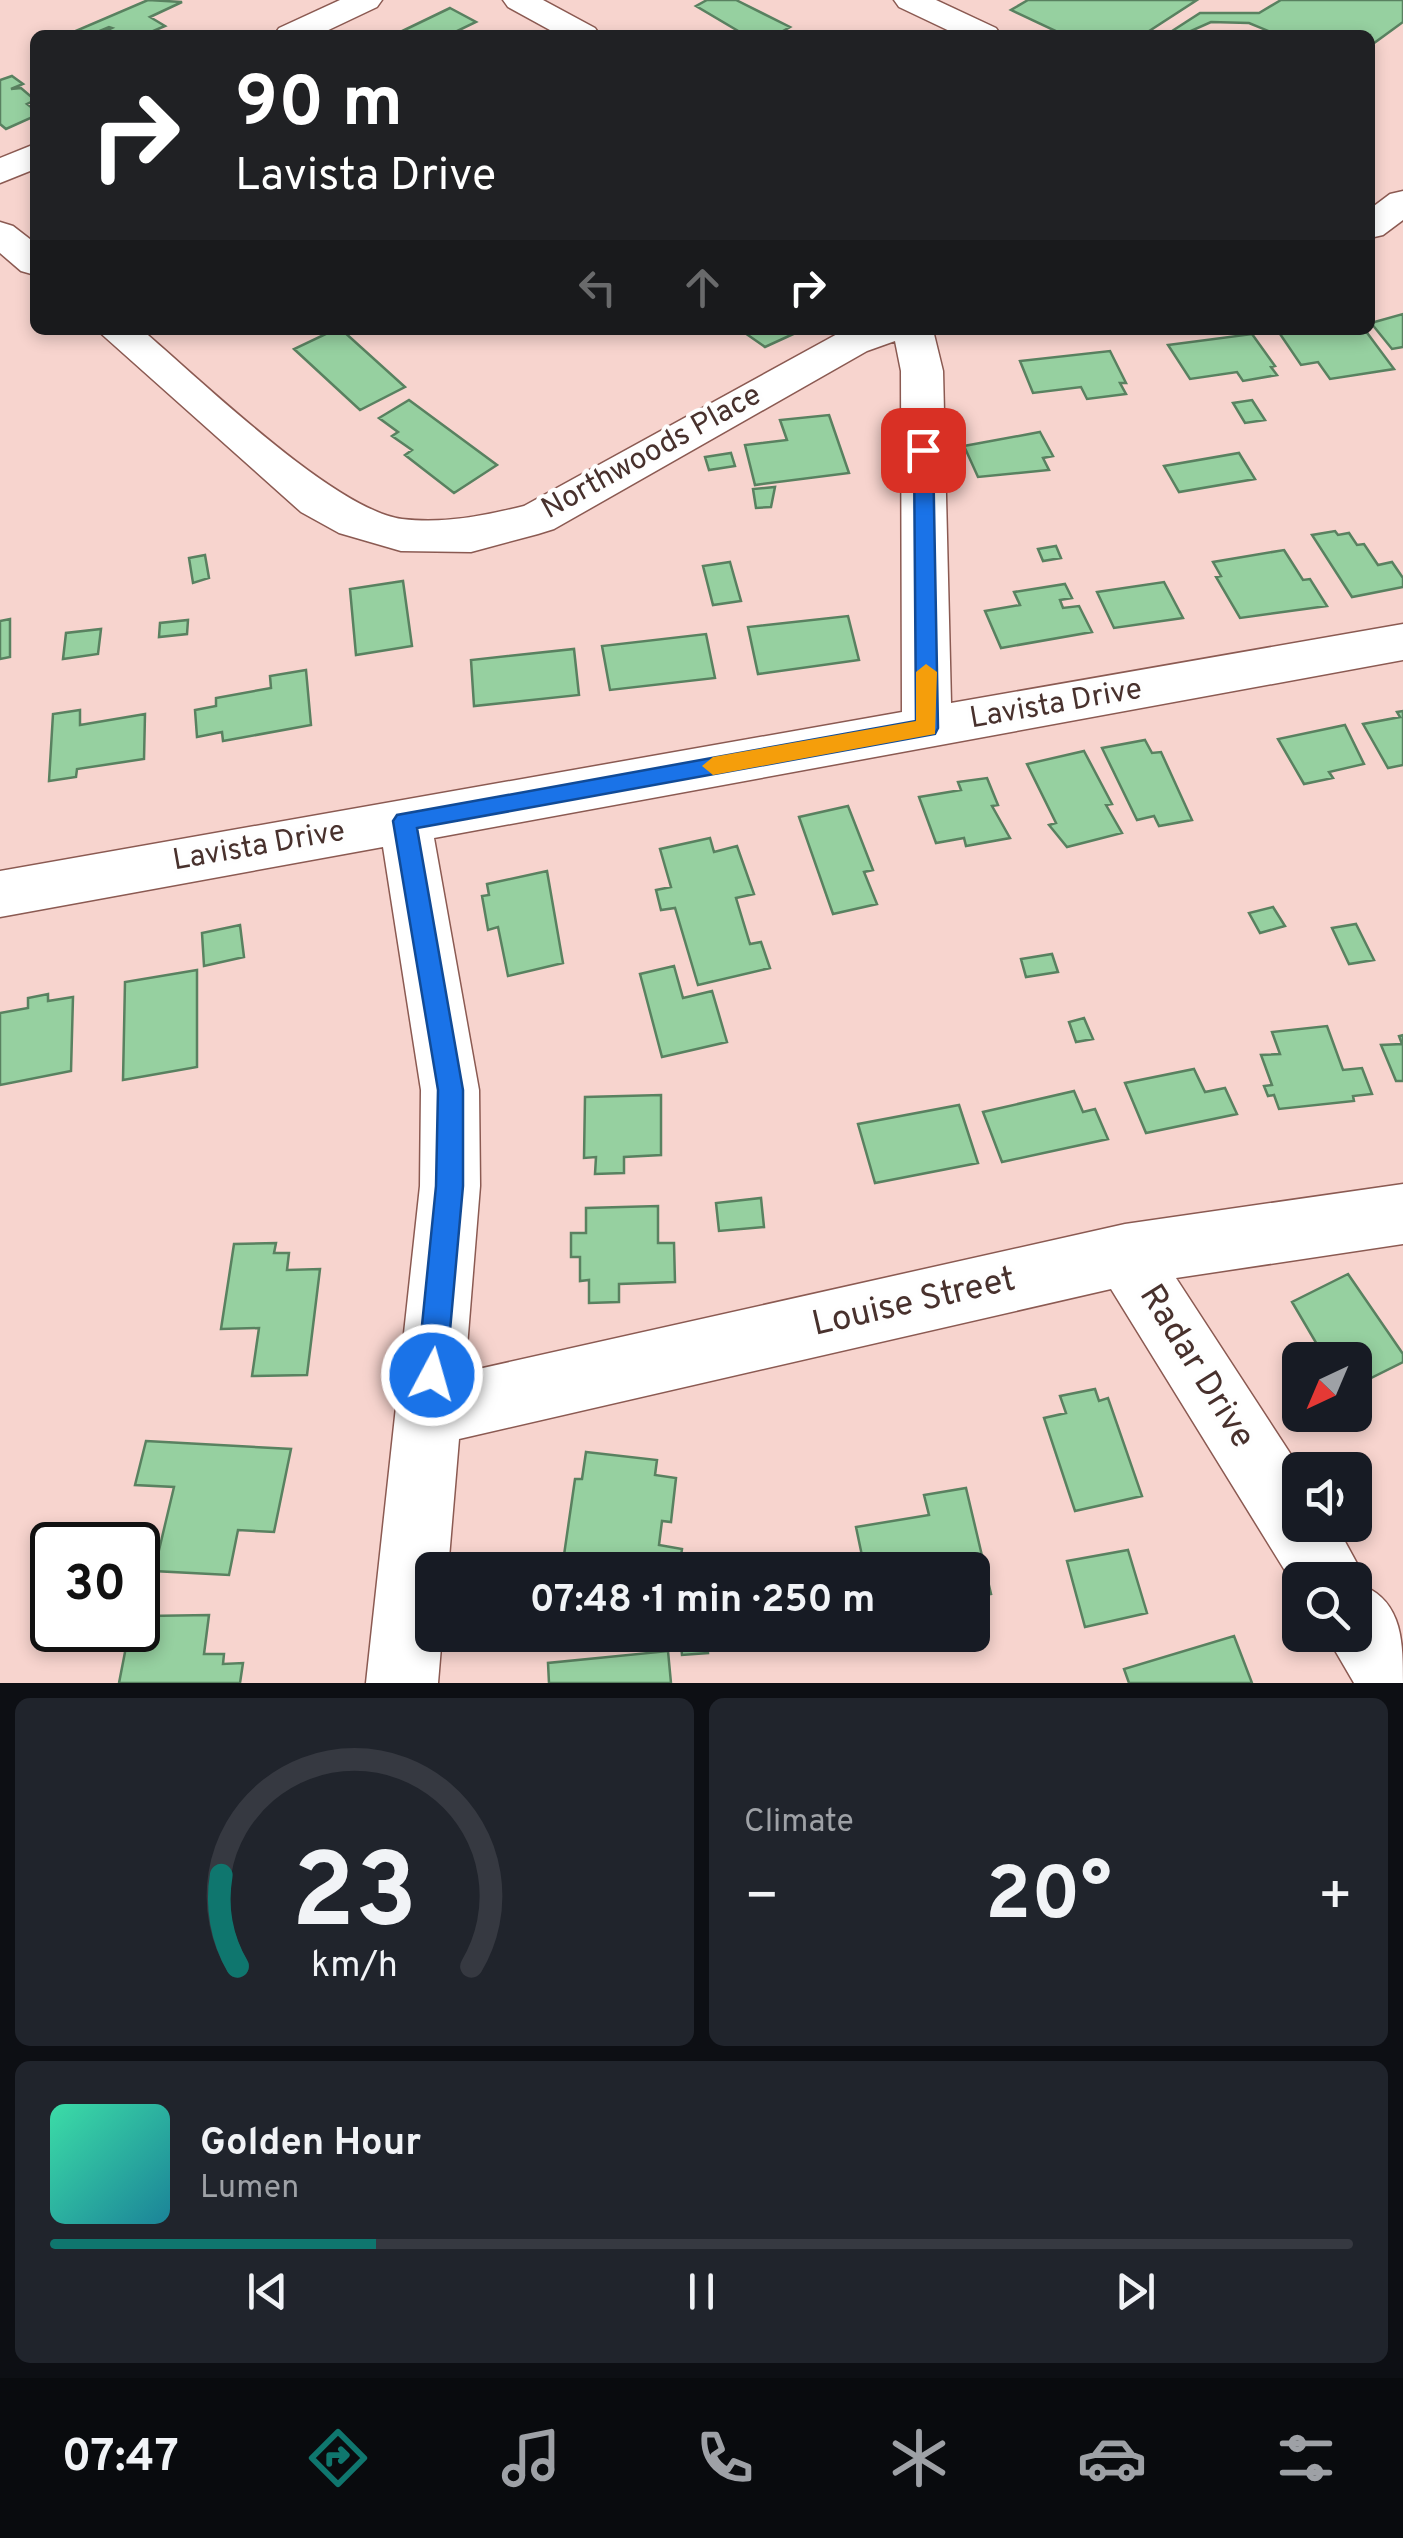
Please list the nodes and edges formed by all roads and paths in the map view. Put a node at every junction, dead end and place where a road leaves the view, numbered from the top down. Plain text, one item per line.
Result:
1 (366, 0) edge
2 (520, 0) edge
3 (910, 0) edge
4 (302, 30) edge
5 (574, 30) edge
6 (973, 30) edge
7 (30, 158) edge
8 (0, 172) edge
9 (0, 234) edge
10 (30, 259) edge
11 (123, 335) edge
12 (873, 335) edge
13 (915, 335) edge
14 (1403, 642) edge
15 (927, 728) junction
16 (405, 821) junction
17 (0, 894) edge
18 (1403, 1214) edge
19 (1125, 1256) junction
20 (428, 1413) junction
21 (1320, 1562) edge
22 (1372, 1645) edge
23 (402, 1683) edge
24 (1396, 1683) edge

1 - 4 street
2 - 5 street
3 - 6 street
7 - 8 street
9 - 10 street
11 - 12 street, Northwoods Place
13 - 15 street
14 - 15 street, Lavista Drive
15 - 16 street, Lavista Drive
16 - 17 street, Lavista Drive
16 - 20 street
18 - 19 street, Louise Street
19 - 20 street, Louise Street
19 - 21 street, Radar Drive
20 - 23 street
22 - 24 street

